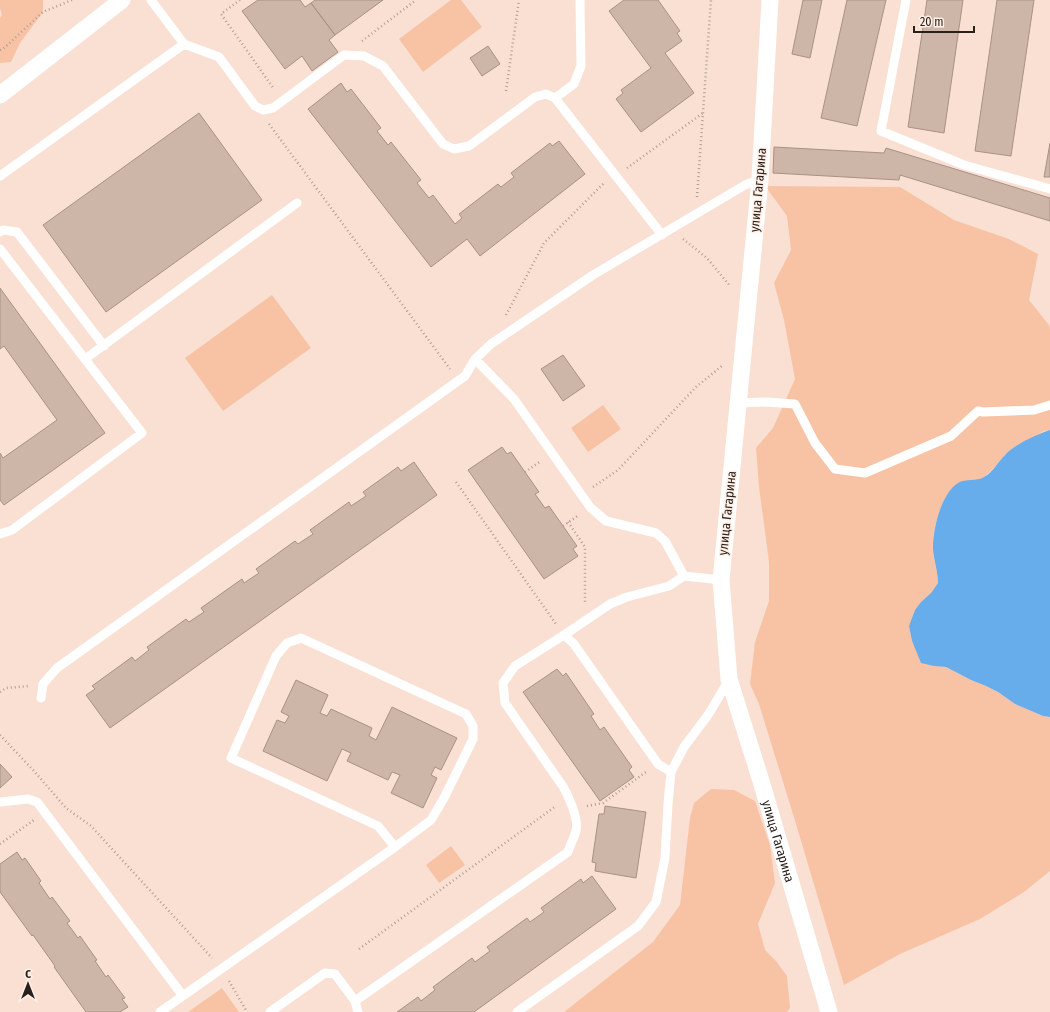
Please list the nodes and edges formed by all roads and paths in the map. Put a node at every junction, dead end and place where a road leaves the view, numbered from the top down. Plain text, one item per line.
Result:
1 (72, 0) edge
2 (122, 0) edge
3 (152, 0) edge
4 (240, 0) edge
5 (416, 0) edge
6 (519, 0) edge
7 (580, 0) edge
8 (711, 0) edge
9 (770, 0) edge
10 (906, 0) edge
11 (184, 44) junction
12 (0, 50) edge
13 (344, 55) junction
14 (506, 91) dead end
15 (0, 95) edge
16 (555, 98) junction
17 (282, 101) junction
18 (263, 110) junction
19 (703, 112) junction
20 (0, 176) edge
21 (615, 176) junction
22 (760, 179) junction
23 (1050, 189) edge
24 (298, 203) dead end
25 (696, 215) junction
26 (672, 229) junction
27 (0, 232) edge
28 (662, 235) junction
29 (0, 248) edge
30 (748, 306) junction
31 (506, 317) dead end
32 (104, 346) junction
33 (744, 348) junction
34 (85, 359) junction
35 (475, 359) junction
36 (458, 381) junction
37 (738, 403) junction
38 (1050, 405) edge
39 (456, 482) dead end
40 (582, 495) junction
41 (590, 507) junction
42 (568, 522) junction
43 (563, 526) dead end
44 (0, 534) edge
45 (684, 576) junction
46 (721, 580) junction
47 (584, 622) junction
48 (564, 635) junction
49 (729, 679) junction
50 (15, 687) dead end
51 (0, 692) edge
52 (41, 698) dead end
53 (0, 735) edge
54 (658, 764) junction
55 (671, 772) junction
56 (568, 798) junction
57 (0, 802) edge
58 (573, 810) junction
59 (45, 813) junction
60 (0, 844) edge
61 (395, 847) junction
62 (359, 949) dead end
63 (222, 968) junction
64 (183, 996) junction
65 (355, 1001) junction
66 (160, 1012) edge
67 (246, 1012) edge
68 (270, 1012) edge
69 (358, 1012) edge
70 (517, 1012) edge
71 (829, 1012) edge

1 - 12 path
2 - 15 street
3 - 11 lane
4 - 17 path
5 - 13 path
6 - 14 path
7 - 16 lane
8 - 19 path
9 - 22 street, улица Гагарина
10 - 23 lane
11 - 18 lane
11 - 20 lane
13 - 16 lane
13 - 17 lane
16 - 21 lane
17 - 18 lane
18 - 36 path
19 - 21 path
19 - 25 path
21 - 28 lane
21 - 31 path
22 - 25 lane
22 - 30 street, улица Гагарина
24 - 32 lane
25 - 26 lane
26 - 28 lane
26 - 30 path
27 - 32 lane
28 - 35 lane
29 - 34 lane
30 - 33 street, улица Гагарина
32 - 34 lane
33 - 37 street, улица Гагарина
33 - 40 path
34 - 44 lane
35 - 36 lane
35 - 40 lane
36 - 52 lane
37 - 38 lane
37 - 46 street, улица Гагарина
39 - 48 path
40 - 41 lane
41 - 42 path
41 - 45 lane
42 - 43 path
42 - 47 path
45 - 46 lane
45 - 47 lane
46 - 49 street, улица Гагарина
47 - 48 lane
48 - 54 lane
48 - 56 lane
49 - 55 lane
49 - 71 street, улица Гагарина
50 - 51 path
53 - 63 path
54 - 55 lane
54 - 58 path
55 - 70 lane
56 - 58 lane
56 - 62 path
57 - 59 lane
58 - 65 lane
59 - 60 path
59 - 64 lane
61 - 61 lane
61 - 63 lane
63 - 64 lane
63 - 67 path
64 - 66 lane
65 - 68 lane
65 - 69 lane

